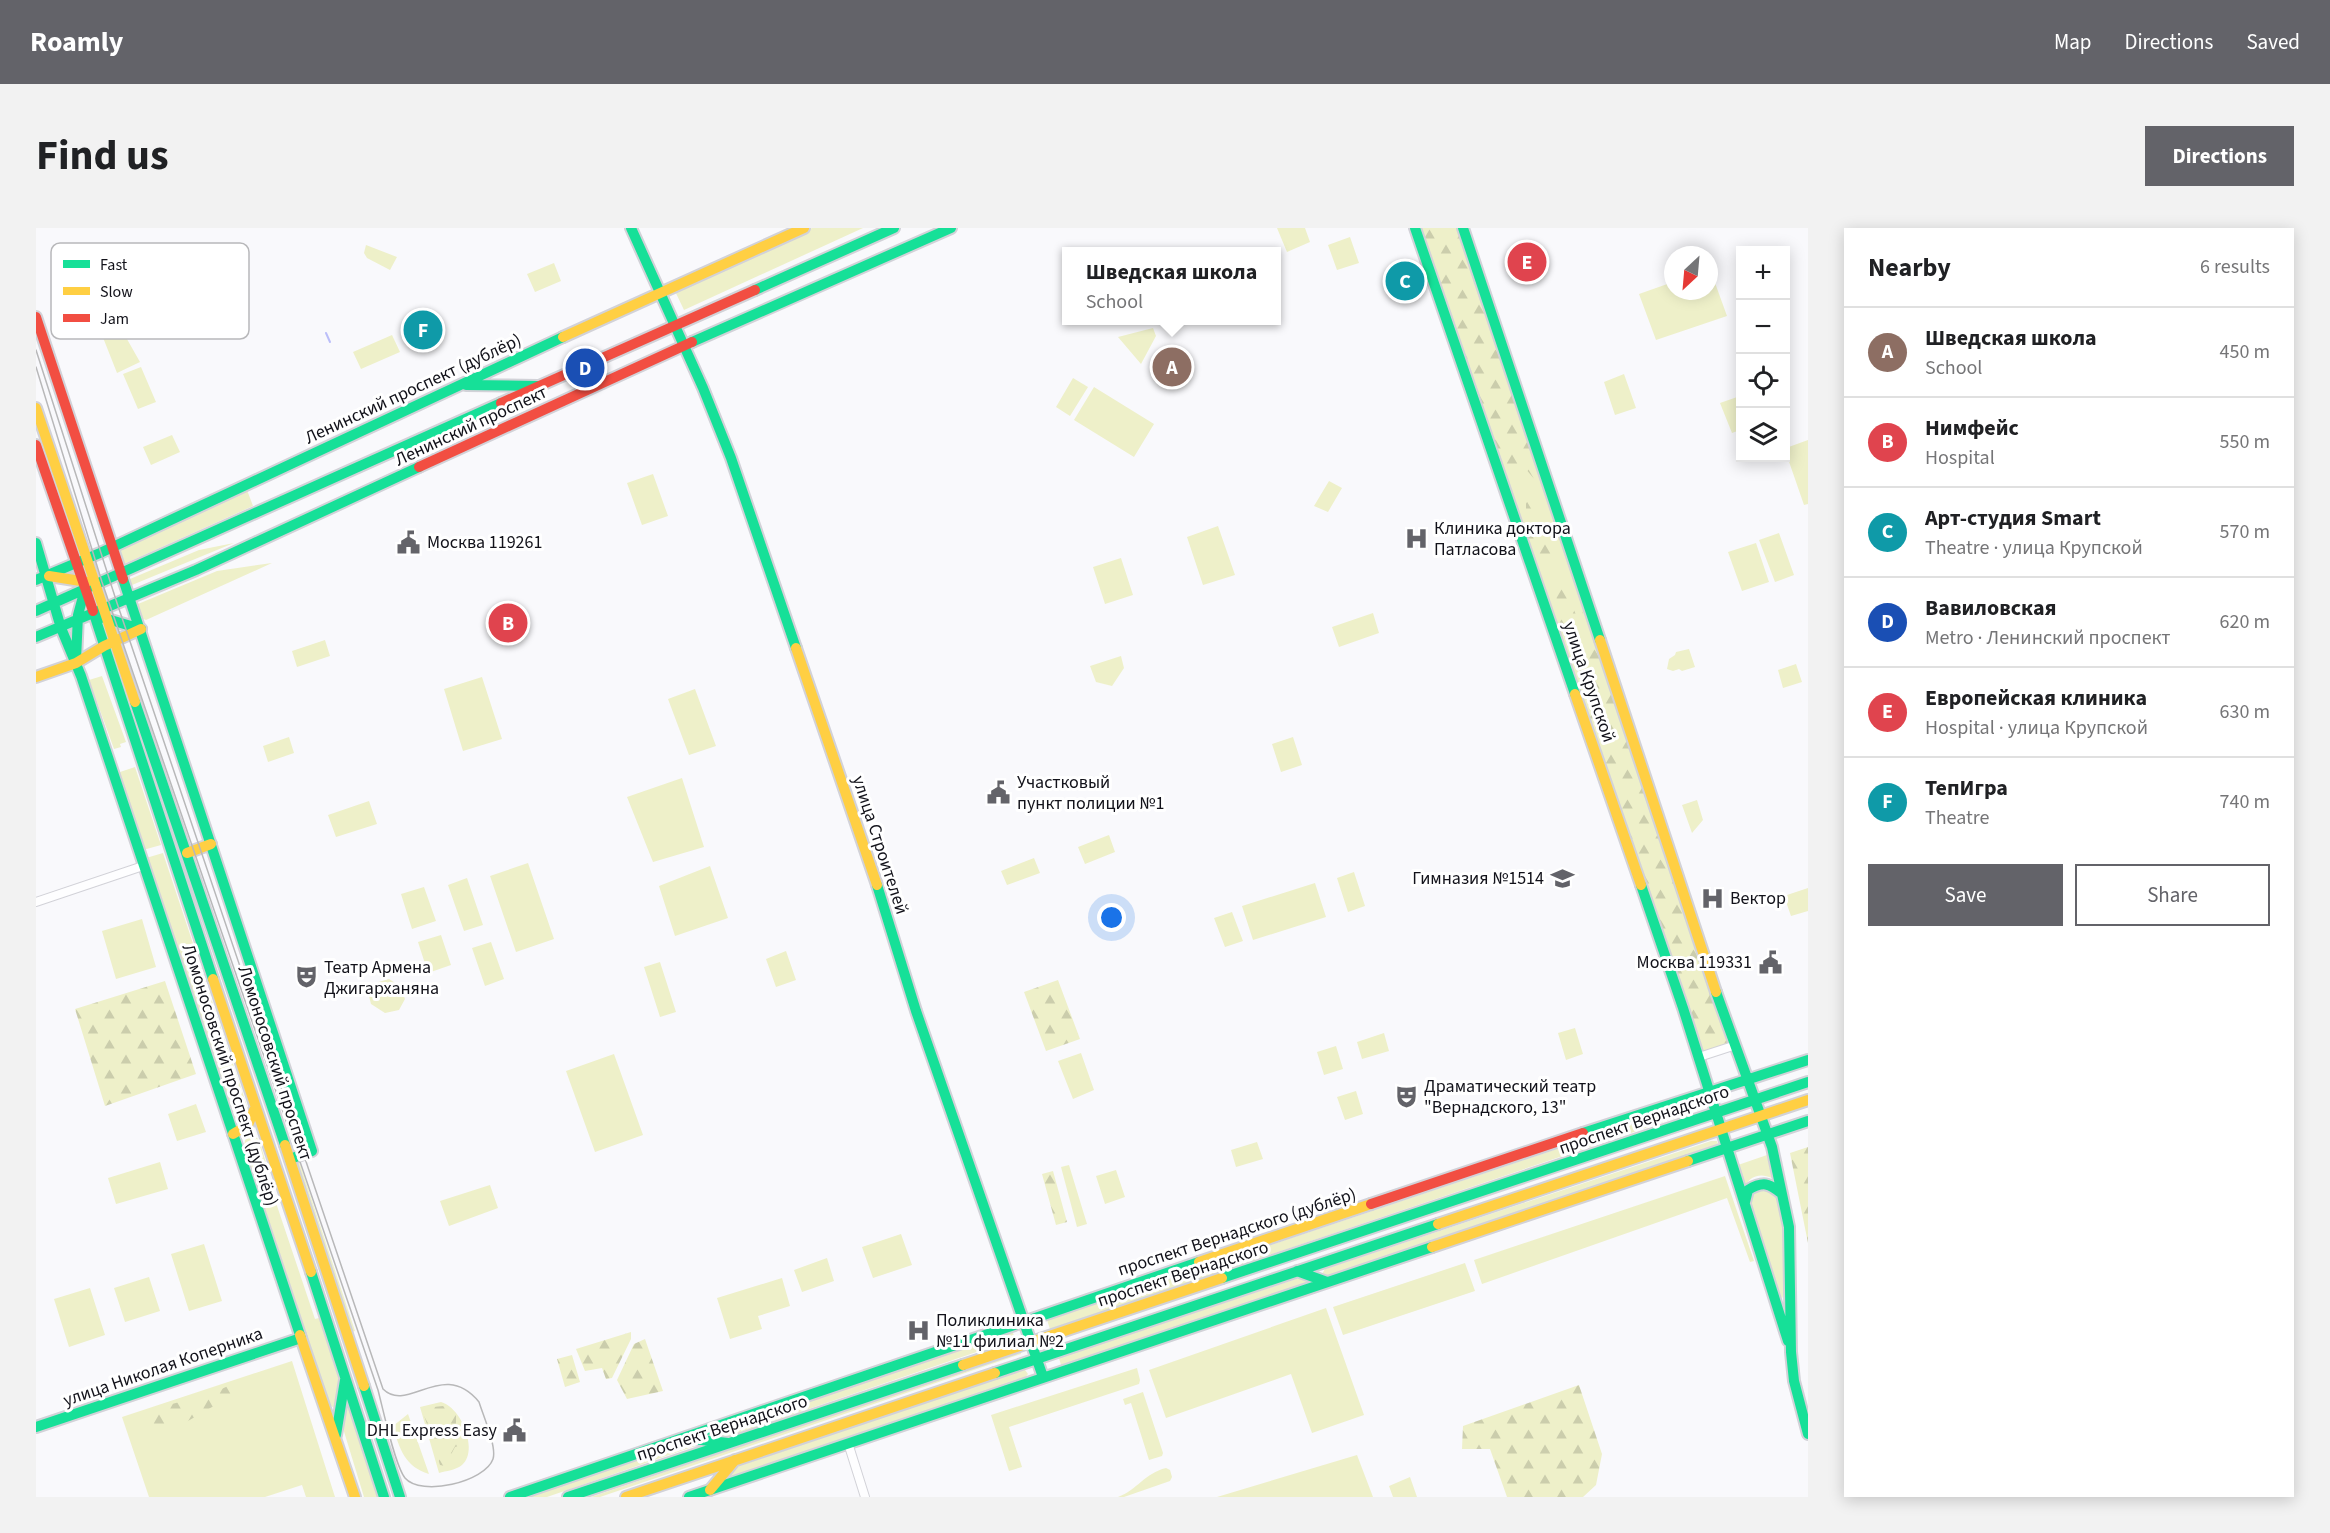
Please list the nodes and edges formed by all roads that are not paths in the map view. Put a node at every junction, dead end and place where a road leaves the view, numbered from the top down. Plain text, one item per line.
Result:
1 (631, 228) edge
2 (804, 228) edge
3 (894, 228) edge
4 (951, 228) edge
5 (1415, 228) edge
6 (1463, 228) edge
7 (660, 292) junction
8 (36, 317) edge
9 (675, 326) junction
10 (39, 332) edge
11 (684, 346) junction
12 (462, 384) junction
13 (541, 386) junction
14 (36, 408) edge
15 (36, 445) edge
16 (36, 543) edge
17 (112, 546) junction
18 (82, 561) junction
19 (122, 573) junction
20 (41, 578) edge
21 (88, 585) junction
22 (130, 597) junction
23 (54, 603) junction
24 (36, 610) edge
25 (93, 614) junction
26 (106, 614) junction
27 (78, 620) junction
28 (61, 628) junction
29 (141, 629) junction
30 (36, 637) edge
31 (116, 640) junction
32 (104, 646) junction
33 (76, 663) junction
34 (36, 677) edge
35 (211, 844) junction
36 (187, 854) junction
37 (143, 866) junction
38 (36, 902) edge
39 (204, 903) junction
40 (190, 908) junction
41 (1736, 1045) junction
42 (1699, 1057) junction
43 (1808, 1060) edge
44 (1748, 1078) junction
45 (1808, 1082) edge
46 (1710, 1091) junction
47 (1756, 1100) junction
48 (1808, 1100) edge
49 (254, 1106) junction
50 (1717, 1113) junction
51 (1761, 1115) junction
52 (277, 1119) junction
53 (1808, 1121) edge
54 (261, 1125) junction
55 (1722, 1128) junction
56 (233, 1134) junction
57 (1768, 1135) junction
58 (1727, 1148) junction
59 (290, 1158) junction
60 (1782, 1194) junction
61 (1745, 1203) junction
62 (1297, 1271) junction
63 (1327, 1282) junction
64 (1024, 1320) junction
65 (301, 1338) junction
66 (1031, 1342) junction
67 (1791, 1352) junction
68 (1036, 1358) junction
69 (345, 1373) junction
70 (1043, 1377) junction
71 (36, 1427) edge
72 (1808, 1434) edge
73 (678, 1438) junction
74 (336, 1441) junction
75 (728, 1443) junction
76 (848, 1443) junction
77 (735, 1460) junction
78 (709, 1490) junction
79 (399, 1496) edge
80 (355, 1497) edge
81 (384, 1497) edge
82 (510, 1497) edge
83 (568, 1497) edge
84 (626, 1497) edge
85 (689, 1497) edge
86 (865, 1497) edge

1 - 7 street, улица Строителей
2 - 7 street, Ленинский проспект (дублёр)
3 - 9 street, Ленинский проспект
4 - 11 street, Ленинский проспект
5 - 42 street, улица Крупской
6 - 41 street, улица Крупской
7 - 9 street, улица Строителей
7 - 12 street, Ленинский проспект (дублёр)
8 - 10 street
9 - 11 street, улица Строителей
9 - 13 street, Ленинский проспект
10 - 17 street
11 - 22 street, Ленинский проспект
11 - 64 street, улица Строителей
12 - 13 street
12 - 17 street, Ленинский проспект (дублёр)
13 - 19 street, Ленинский проспект
14 - 18 street
15 - 18 street
16 - 20 street
17 - 18 street, Ленинский проспект (дублёр)
17 - 19 street, Ломоносовский проспект (дублёр)
18 - 20 street, Ленинский проспект (дублёр)
18 - 21 street
19 - 21 street, Ленинский проспект
19 - 22 street, Ломоносовский проспект (дублёр)
20 - 21 street
20 - 23 street
21 - 23 street, Ленинский проспект
21 - 25 street, Ломоносовский проспект
21 - 26 street, Ломоносовский проспект
21 - 27 street
22 - 26 street, Ленинский проспект
22 - 29 street, Ломоносовский проспект (дублёр)
23 - 24 street, Ленинский проспект
23 - 28 street
25 - 26 street, Ленинский проспект
25 - 27 street, Ленинский проспект
25 - 32 street, Ломоносовский проспект
26 - 29 street
26 - 31 street, Ломоносовский проспект
27 - 28 street, Ленинский проспект
27 - 33 street
28 - 30 street, Ленинский проспект
28 - 33 street, Ломоносовский проспект (дублёр)
29 - 31 street
29 - 35 street, Ломоносовский проспект (дублёр)
31 - 32 street
31 - 36 street, Ломоносовский проспект
32 - 33 street
32 - 40 street, Ломоносовский проспект
33 - 34 street
33 - 37 street, Ломоносовский проспект (дублёр)
35 - 36 street
35 - 59 street, Ломоносовский проспект (дублёр)
36 - 39 street, Ломоносовский проспект
37 - 38 street
37 - 56 street, Ломоносовский проспект (дублёр)
39 - 40 street
39 - 52 street, Ломоносовский проспект
40 - 49 street, Ломоносовский проспект
41 - 42 street
41 - 44 street, улица Крупской
42 - 46 street, улица Крупской
43 - 44 street, проспект Вернадского (дублёр)
44 - 46 street, проспект Вернадского (дублёр)
44 - 47 street, улица Крупской
45 - 47 street, проспект Вернадского
46 - 50 street, улица Крупской
46 - 64 street, проспект Вернадского (дублёр)
47 - 50 street, проспект Вернадского
47 - 51 street, улица Крупской
48 - 51 street, проспект Вернадского
49 - 54 street, Ломоносовский проспект
49 - 56 street
50 - 55 street, улица Крупской
50 - 66 street, проспект Вернадского
51 - 55 street, проспект Вернадского
51 - 57 street, улица Крупской
52 - 54 street
52 - 59 street, Ломоносовский проспект
53 - 57 street
54 - 69 street, Ломоносовский проспект
55 - 58 street, улица Крупской
55 - 62 street, проспект Вернадского
56 - 65 street, Ломоносовский проспект (дублёр)
57 - 58 street
57 - 60 street, улица Крупской
58 - 61 street, улица Крупской
58 - 63 street
59 - 79 street, Ломоносовский проспект
60 - 61 street
60 - 67 street, улица Крупской
61 - 67 street, улица Крупской
62 - 63 street
62 - 68 street, проспект Вернадского
63 - 70 street
64 - 66 street, улица Строителей
64 - 73 street, проспект Вернадского (дублёр)
65 - 71 street, улица Николая Коперника
65 - 74 street, Ломоносовский проспект (дублёр)
66 - 68 street, улица Строителей
66 - 75 street, проспект Вернадского
67 - 72 street
68 - 70 street, улица Строителей
68 - 77 street, проспект Вернадского
69 - 74 street
69 - 81 street, Ломоносовский проспект
70 - 76 street
73 - 75 street, проспект Вернадского (дублёр)
73 - 82 street, проспект Вернадского (дублёр)
74 - 80 street, Ломоносовский проспект (дублёр)
75 - 83 street, проспект Вернадского
76 - 78 street
76 - 86 street
77 - 78 street
77 - 84 street, проспект Вернадского
78 - 85 street

